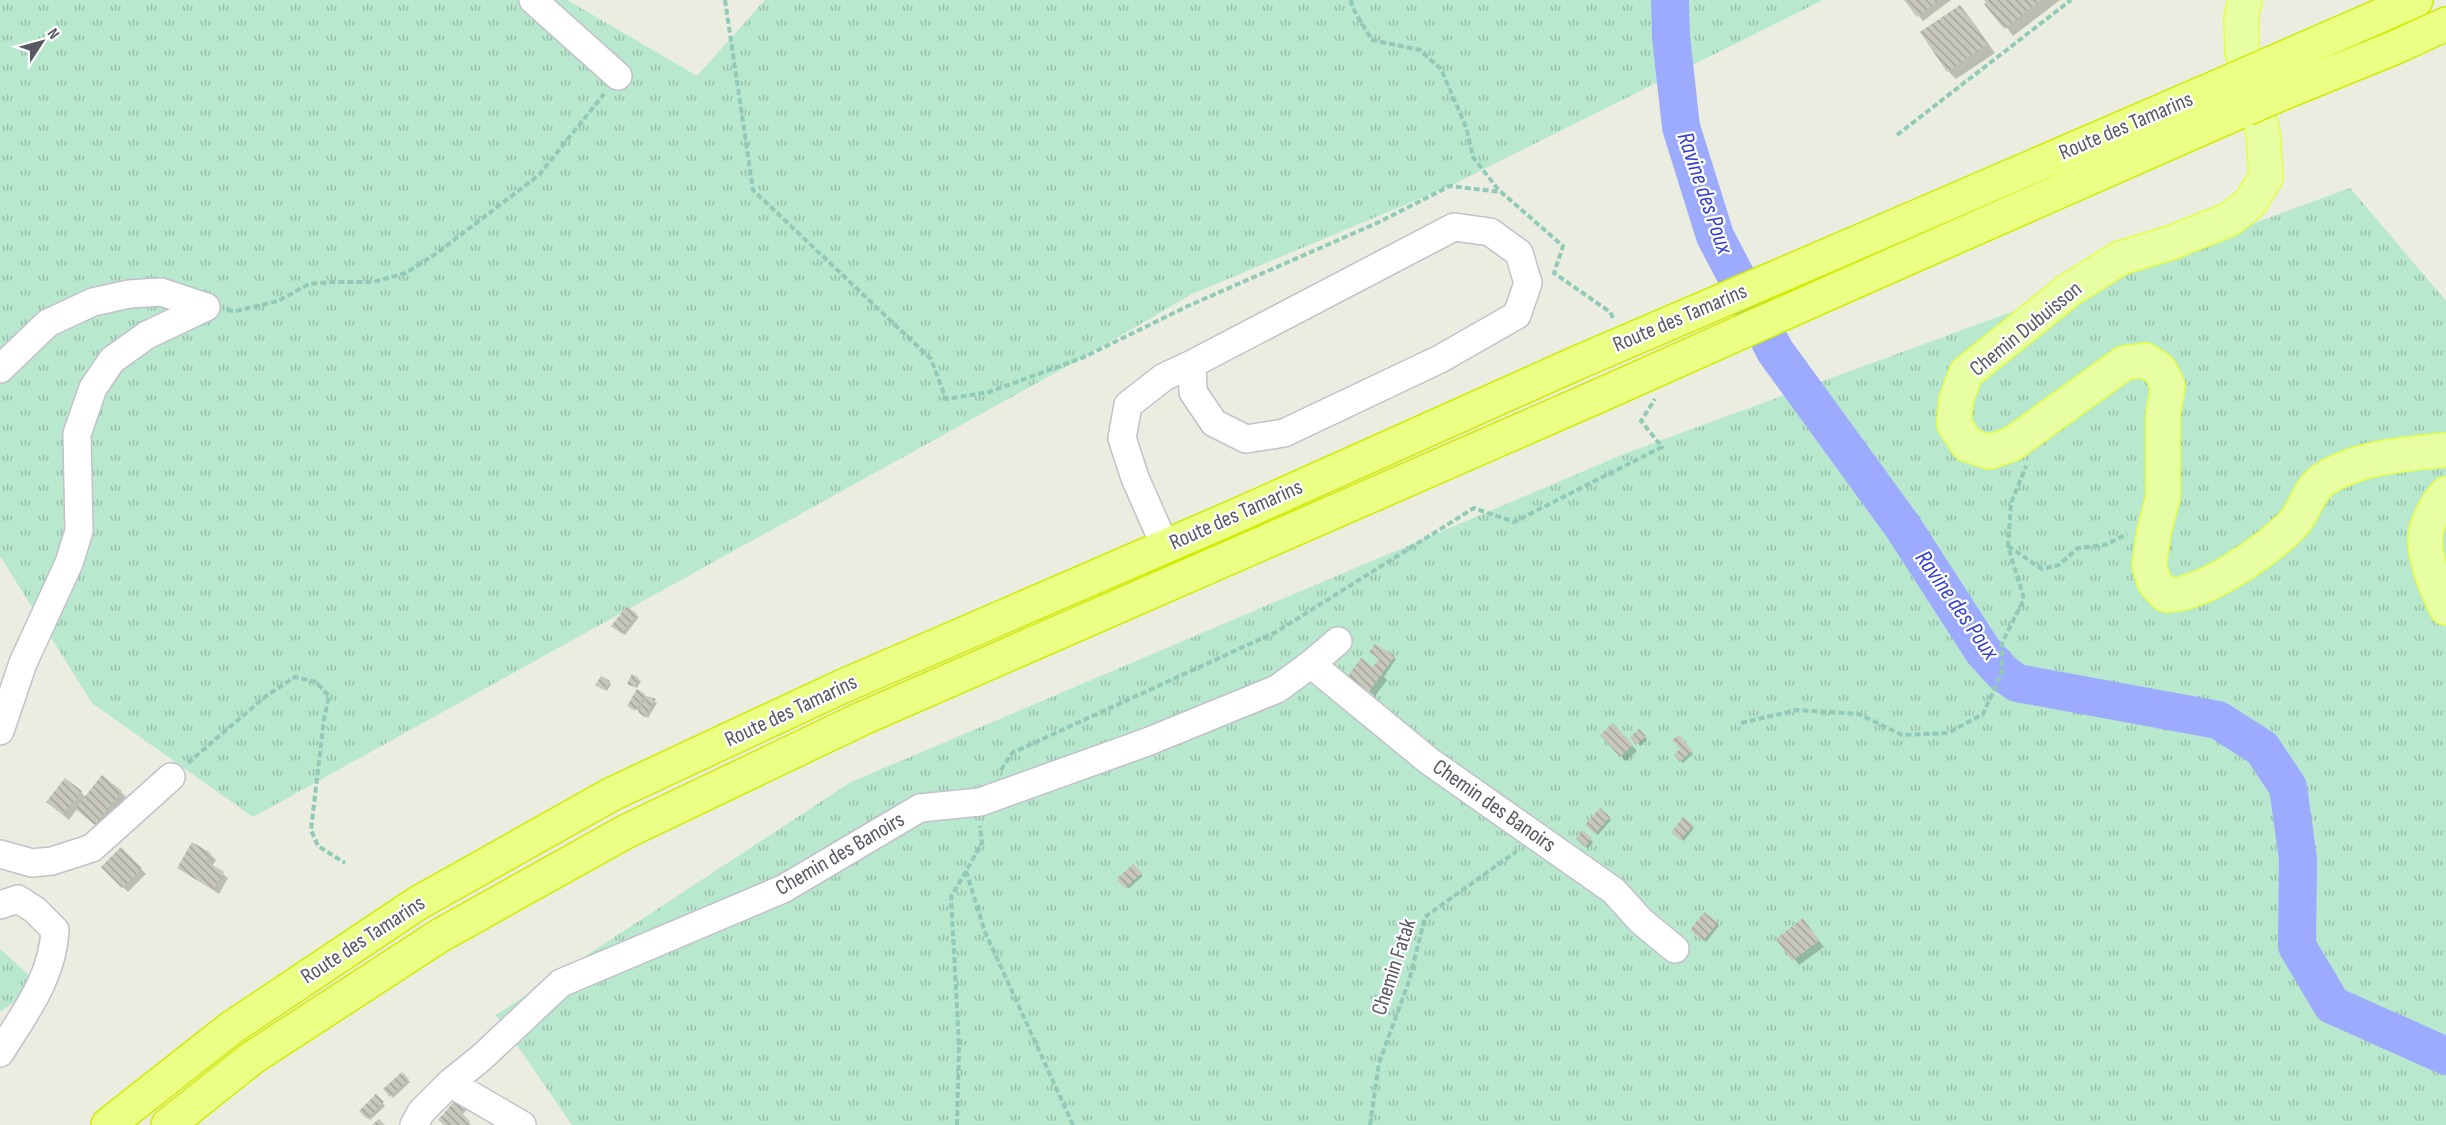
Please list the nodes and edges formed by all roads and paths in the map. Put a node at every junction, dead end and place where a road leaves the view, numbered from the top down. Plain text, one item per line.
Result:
1 (533, 0) edge
2 (725, 0) edge
3 (1351, 0) edge
4 (2071, 0) edge
5 (2245, 0) edge
6 (2416, 0) edge
7 (2446, 24) edge
8 (2249, 65) junction
9 (618, 76) joint
10 (2255, 121) junction
11 (1897, 135) dead end
12 (1501, 192) junction
13 (206, 307) junction
14 (1615, 322) dead end
15 (1192, 364) junction
16 (0, 369) edge
17 (1650, 390) dead end
18 (2446, 450) edge
19 (2027, 464) dead end
20 (2446, 494) edge
21 (2137, 529) dead end
22 (1165, 546) junction
23 (2008, 546) junction
24 (2446, 608) edge
25 (1338, 641) dead end
26 (1311, 664) junction
27 (1741, 723) dead end
28 (0, 731) edge
29 (171, 777) joint
30 (980, 802) junction
31 (1536, 835) junction
32 (0, 854) edge
33 (345, 863) dead end
34 (966, 870) junction
35 (0, 905) edge
36 (1675, 949) dead end
37 (0, 1053) edge
38 (450, 1083) junction
39 (108, 1125) edge
40 (168, 1125) edge
41 (414, 1125) edge
42 (522, 1125) edge
43 (957, 1125) edge
44 (1073, 1125) edge
45 (1370, 1125) edge

1 - 9 street
2 - 12 path
3 - 12 path
4 - 11 path
5 - 8 main road, Chemin Dubuisson
6 - 8 highway, Route des Tamarins
7 - 10 highway, Route des Tamarins, bridge
8 - 10 main road, Chemin Dubuisson
8 - 22 highway, Route des Tamarins, bridge
9 - 13 path
10 - 18 main road, Chemin Dubuisson
10 - 40 highway, Route des Tamarins, bridge
12 - 14 path
13 - 16 street
13 - 28 street
15 - 15 street
15 - 22 street
17 - 30 path
19 - 23 path
20 - 24 main road
21 - 23 path
22 - 39 highway, Route des Tamarins
23 - 27 path
25 - 26 street, Chemin des Banoirs
26 - 30 street, Chemin des Banoirs
26 - 31 street, Chemin des Banoirs
29 - 32 street
29 - 33 path
30 - 34 path
30 - 38 street, Chemin des Banoirs
31 - 36 street, Chemin des Banoirs
31 - 45 path, Chemin Fatak
34 - 43 path
34 - 44 path
35 - 37 street
38 - 41 street, Chemin des Banoirs
38 - 42 street

